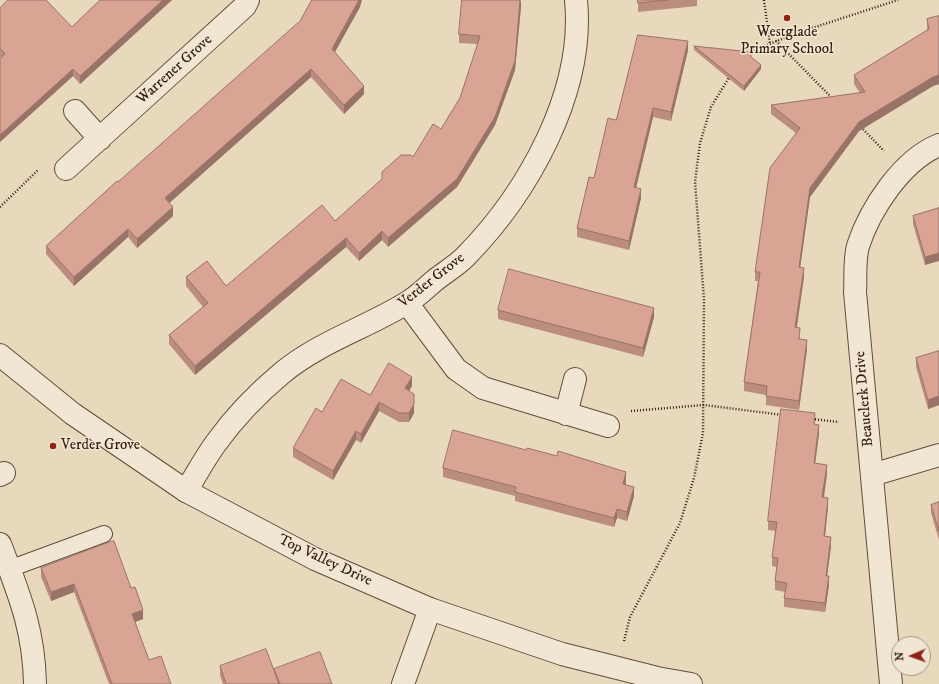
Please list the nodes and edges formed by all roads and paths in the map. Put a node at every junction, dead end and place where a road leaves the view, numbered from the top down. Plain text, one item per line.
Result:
1 (248, 0) edge
2 (576, 0) edge
3 (764, 0) edge
4 (898, 0) edge
5 (776, 41) junction
6 (770, 44) junction
7 (749, 56) edge
8 (732, 72) edge
9 (837, 103) edge
10 (75, 111) dead end
11 (859, 125) edge
12 (100, 139) junction
13 (939, 145) edge
14 (66, 169) joint
15 (903, 170) junction
16 (0, 207) edge
17 (407, 303) junction
18 (0, 355) edge
19 (575, 379) dead end
20 (704, 405) junction
21 (626, 411) dead end
22 (566, 414) junction
23 (790, 416) edge
24 (805, 418) edge
25 (608, 426) dead end
26 (867, 426) junction
27 (939, 455) edge
28 (872, 475) junction
29 (186, 491) junction
30 (104, 534) dead end
31 (0, 544) edge
32 (9, 569) junction
33 (430, 609) junction
34 (624, 643) dead end
35 (35, 684) edge
36 (403, 684) edge
37 (691, 684) edge
38 (891, 684) edge

1 - 12 street, Warrener Grove
2 - 17 street, Verder Grove
3 - 6 path
4 - 5 path
5 - 6 path
5 - 9 path
6 - 7 path
8 - 20 path
10 - 12 street
11 - 15 path
12 - 14 street, Warrener Grove
13 - 15 street, Beauclerk Drive
14 - 16 path
15 - 26 street, Beauclerk Drive
17 - 22 street
17 - 29 street, Verder Grove
18 - 29 street, Top Valley Drive
19 - 22 street
20 - 21 path
20 - 23 path
20 - 34 path
22 - 25 street
24 - 26 path
26 - 28 street, Beauclerk Drive
27 - 28 street
28 - 38 street, Beauclerk Drive
29 - 33 street, Top Valley Drive
30 - 32 lane
31 - 32 street
32 - 35 street
33 - 36 street
33 - 37 street, Top Valley Drive

